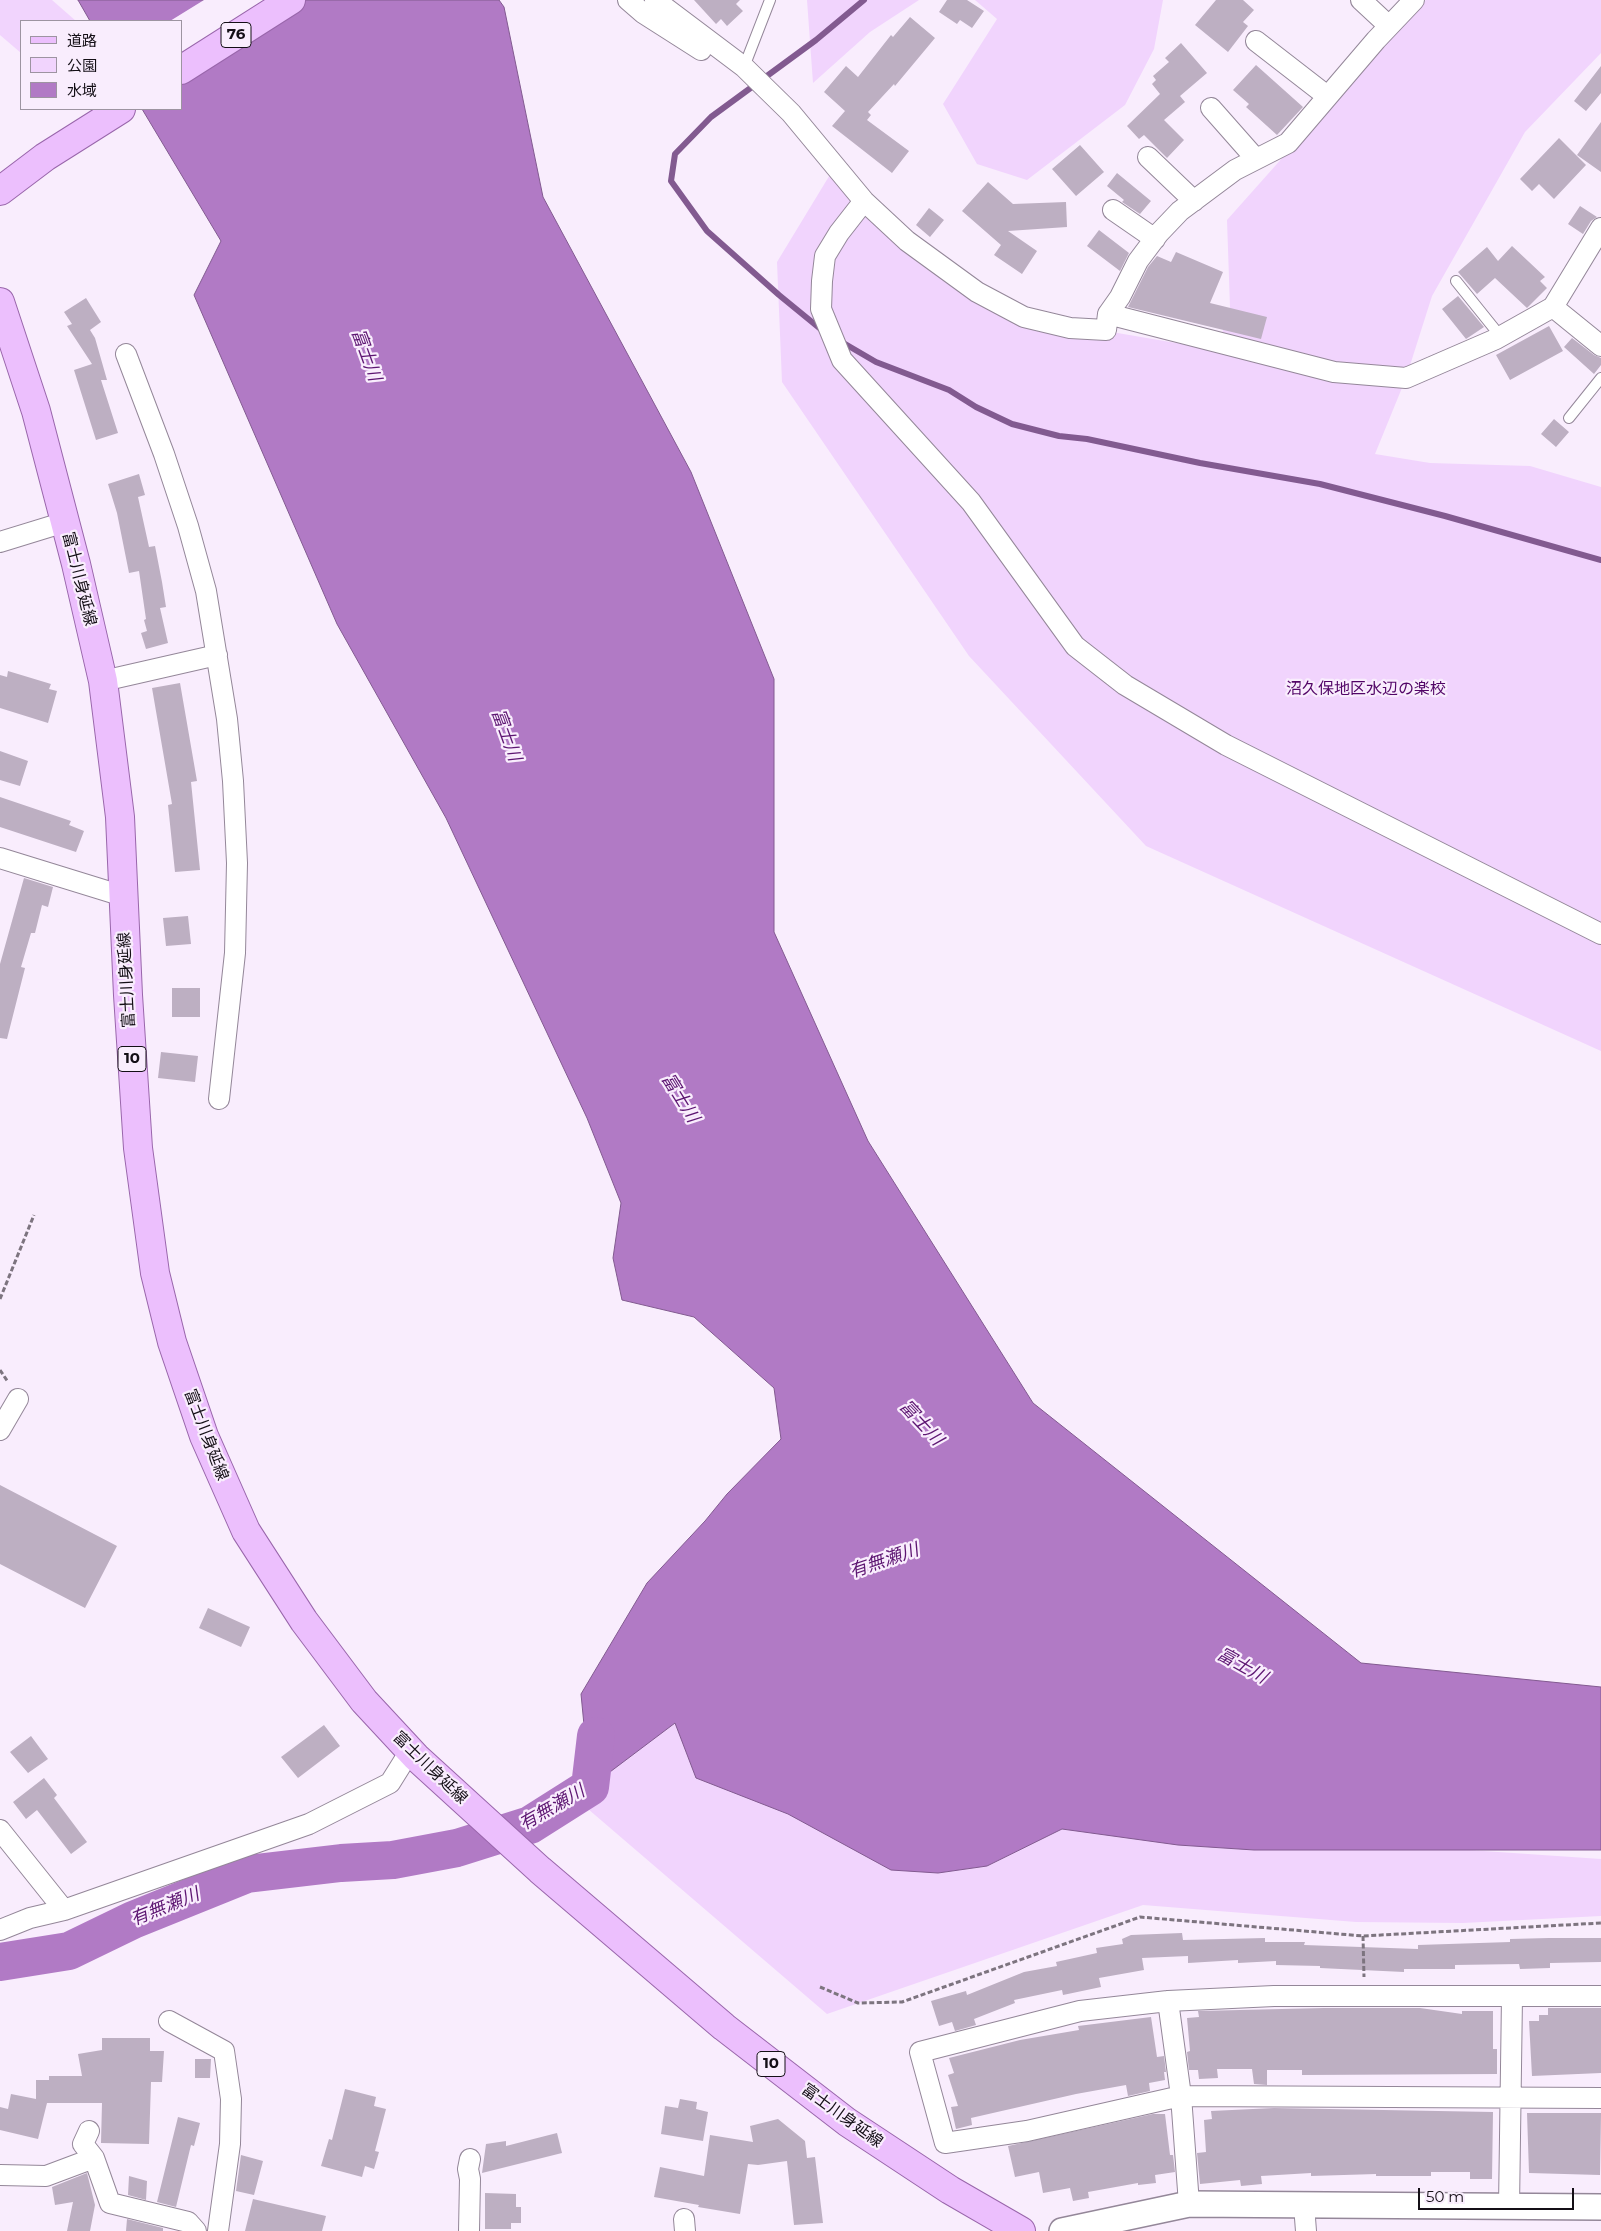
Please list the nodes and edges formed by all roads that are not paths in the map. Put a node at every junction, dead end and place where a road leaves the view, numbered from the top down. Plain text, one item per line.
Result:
1 (291, 0) edge
2 (628, 0) edge
3 (655, 0) edge
4 (770, 0) edge
5 (1361, 0) edge
6 (1414, 0) edge
7 (1389, 26) junction
8 (1256, 41) dead end
9 (715, 45) junction
10 (744, 67) junction
11 (182, 69) edge
12 (1328, 96) junction
13 (1212, 108) dead end
14 (120, 110) edge
15 (1148, 157) dead end
16 (1256, 159) junction
17 (0, 190) edge
18 (1194, 200) junction
19 (864, 201) junction
20 (1112, 210) dead end
21 (1601, 228) edge
22 (1155, 239) junction
23 (1456, 280) dead end
24 (0, 302) edge
25 (1552, 307) junction
26 (1108, 314) junction
27 (1501, 337) junction
28 (1601, 346) edge
29 (126, 354) dead end
30 (1601, 378) edge
31 (1569, 418) dead end
32 (65, 522) junction
33 (0, 542) edge
34 (217, 655) junction
35 (103, 681) junction
36 (0, 858) edge
37 (123, 896) junction
38 (1601, 934) edge
39 (219, 1099) dead end
40 (18, 1399) dead end
41 (0, 1430) edge
42 (413, 1754) junction
43 (0, 1830) edge
44 (64, 1910) junction
45 (0, 1930) edge
46 (1601, 1996) edge
47 (1512, 1997) junction
48 (1168, 2001) junction
49 (169, 2021) dead end
50 (1181, 2096) junction
51 (1511, 2098) junction
52 (1601, 2098) edge
53 (89, 2131) dead end
54 (94, 2158) junction
55 (470, 2159) dead end
56 (0, 2175) edge
57 (1189, 2204) junction
58 (1304, 2205) junction
59 (1509, 2206) junction
60 (1601, 2207) edge
61 (196, 2231) edge
62 (218, 2231) edge
63 (469, 2231) edge
64 (1021, 2231) edge
65 (1062, 2231) edge
66 (1306, 2231) edge

1 - 11 main road, 76
2 - 9 street
3 - 9 street
4 - 10 lane
5 - 7 street
6 - 7 street
7 - 12 street
8 - 12 street
9 - 10 street
10 - 19 street
12 - 16 street
13 - 16 street
14 - 17 main road
15 - 18 street
16 - 18 street
18 - 22 street
19 - 26 street
19 - 38 street
20 - 22 street
21 - 25 street
22 - 26 street
23 - 27 lane
24 - 32 main road, 富士川身延線 / 10
25 - 27 street
25 - 28 street
26 - 27 street
29 - 34 street
30 - 31 lane
32 - 33 street
32 - 35 main road, 富士川身延線 / 10
34 - 35 street
34 - 39 street
35 - 37 main road, 富士川身延線 / 10
36 - 37 street
37 - 42 main road, 富士川身延線 / 10
40 - 41 street
42 - 44 street
42 - 64 main road, 富士川身延線 / 10
43 - 44 street
44 - 45 street
46 - 47 street
47 - 48 street
47 - 51 street
48 - 50 street
48 - 50 street
49 - 62 street
50 - 51 street
50 - 57 street
51 - 52 street
51 - 59 street
53 - 54 street
54 - 56 street
54 - 61 street
55 - 63 street
57 - 58 street
57 - 65 street
58 - 59 street
58 - 66 street
59 - 60 street

